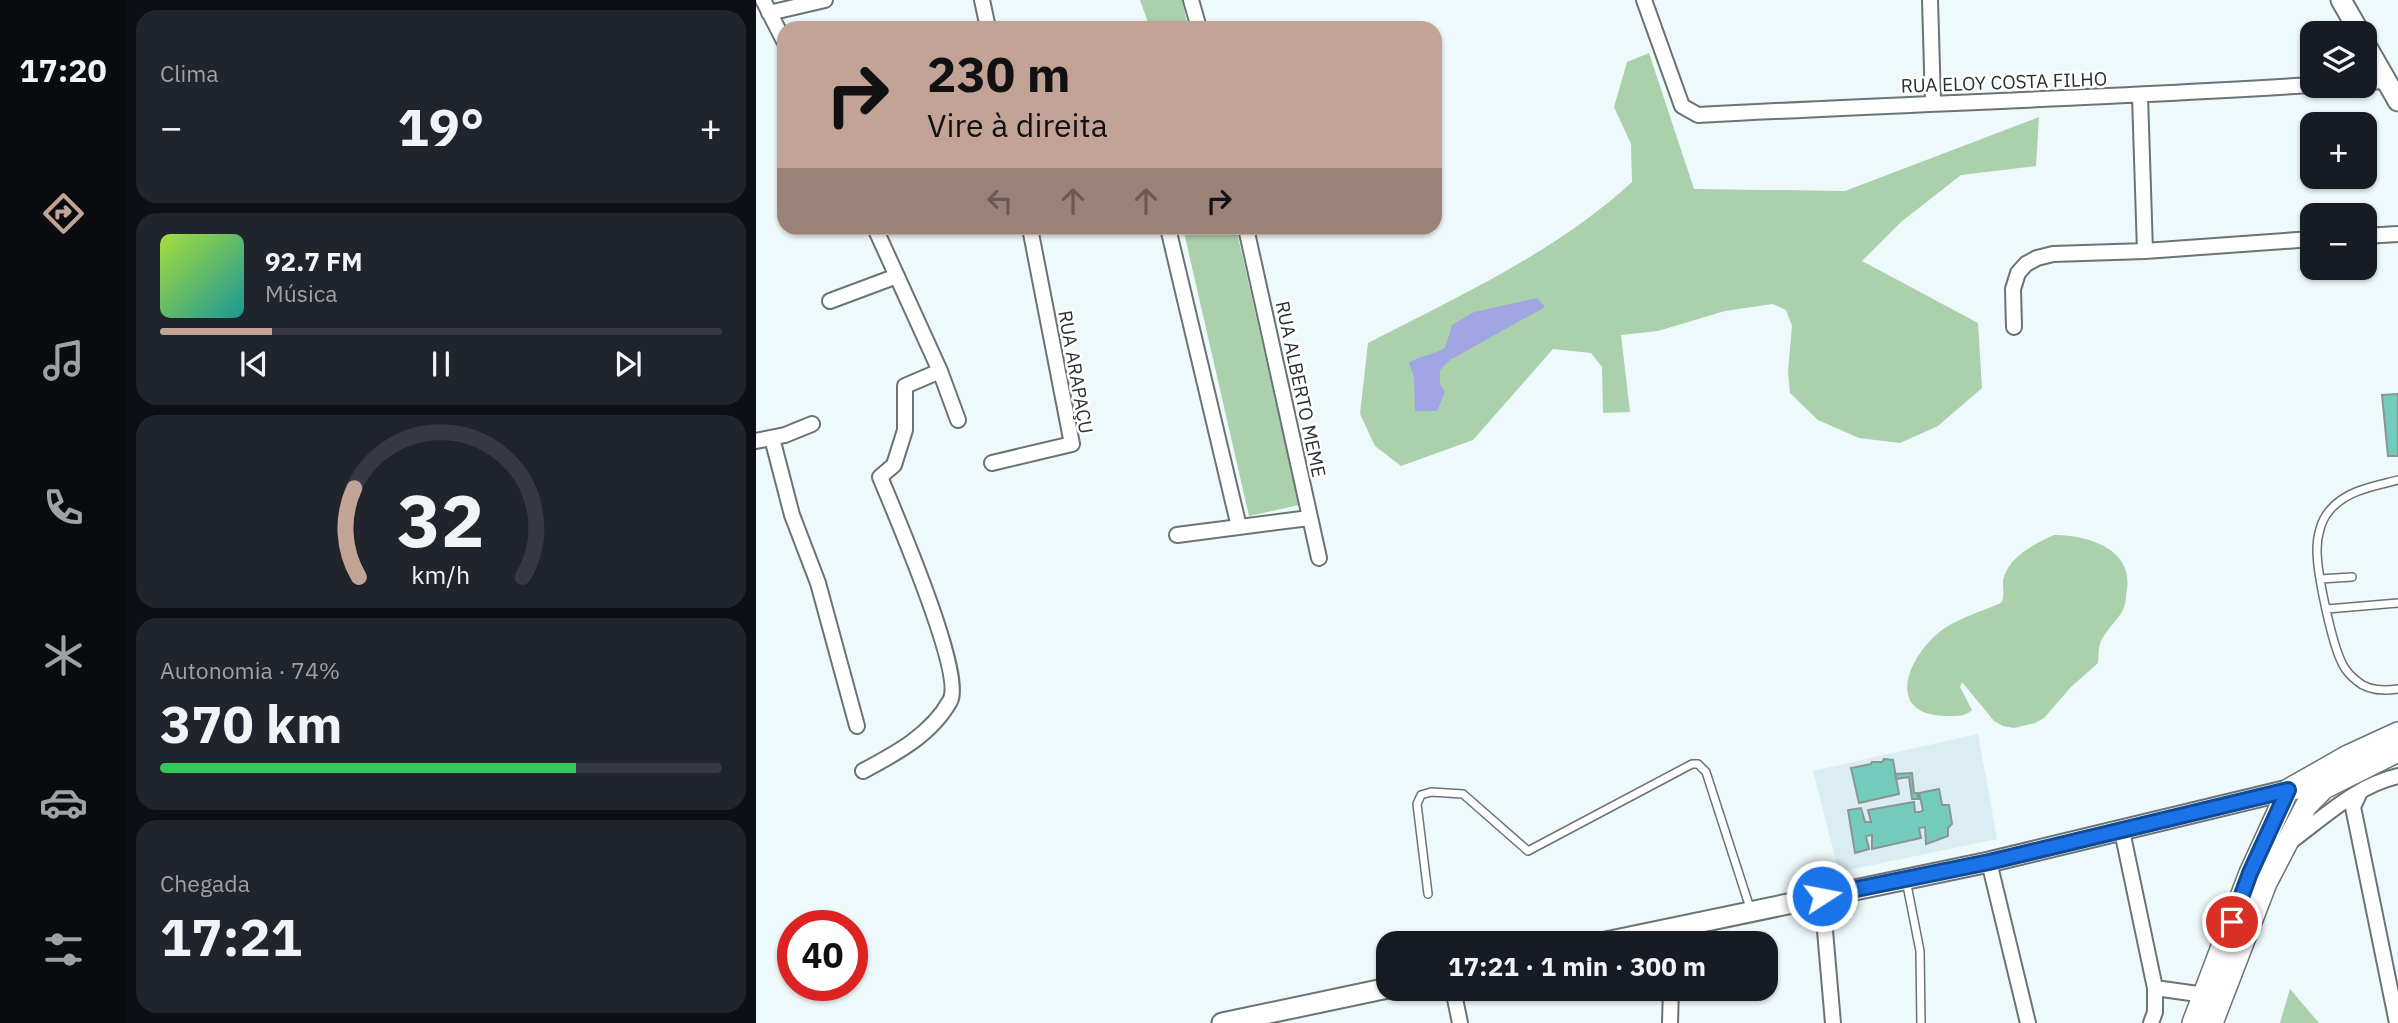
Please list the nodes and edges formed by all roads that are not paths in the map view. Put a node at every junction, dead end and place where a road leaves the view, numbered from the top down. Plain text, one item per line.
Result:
1 (825, 0) edge
2 (982, 0) edge
3 (1191, 0) edge
4 (1644, 0) edge
5 (1930, 0) edge
6 (2341, 0) edge
7 (766, 6) edge
8 (986, 21) edge
9 (1197, 21) edge
10 (2353, 21) edge
11 (777, 27) edge
12 (2377, 65) edge
13 (2377, 81) edge
14 (2386, 81) junction
15 (2300, 87) edge
16 (2140, 96) junction
17 (2398, 100) edge
18 (1933, 103) junction
19 (2398, 234) edge
20 (878, 235) edge
21 (1031, 235) edge
22 (1170, 235) edge
23 (1248, 235) edge
24 (2377, 235) edge
25 (2300, 240) edge
26 (2145, 251) junction
27 (897, 276) junction
28 (830, 301) dead end
29 (2014, 327) dead end
30 (940, 371) junction
31 (958, 420) dead end
32 (812, 424) dead end
33 (772, 438) junction
34 (756, 441) edge
35 (992, 463) dead end
36 (2398, 481) edge
37 (1309, 518) junction
38 (1239, 527) junction
39 (1177, 536) dead end
40 (1319, 558) dead end
41 (2352, 577) dead end
42 (2320, 579) junction
43 (2398, 603) edge
44 (2327, 609) junction
45 (2398, 689) edge
46 (857, 726) dead end
47 (2398, 733) edge
48 (2398, 751) edge
49 (863, 771) dead end
50 (2398, 776) edge
51 (2324, 788) junction
52 (2288, 790) junction
53 (2360, 792) junction
54 (2122, 831) junction
55 (2284, 847) junction
56 (1989, 862) junction
57 (1906, 879) junction
58 (1428, 894) dead end
59 (1822, 896) junction
60 (1751, 912) junction
61 (1687, 931) edge
62 (2155, 988) junction
63 (1376, 992) edge
64 (2213, 997) junction
65 (1455, 1001) edge
66 (1671, 1001) edge
67 (1313, 1014) edge
68 (1222, 1023) edge
69 (1460, 1023) edge
70 (1670, 1023) edge
71 (1833, 1023) edge
72 (1921, 1023) edge
73 (2028, 1023) edge
74 (2151, 1023) edge
75 (2193, 1023) edge
76 (2212, 1023) edge
77 (2397, 1023) edge

1 - 7 street
2 - 8 street
3 - 9 street
4 - 18 street, RUA ELOY COSTA FILHO
5 - 18 street
6 - 10 street
7 - 11 street
12 - 14 street
13 - 14 street
14 - 17 street
15 - 16 street, RUA ELOY COSTA FILHO
16 - 18 street, RUA ELOY COSTA FILHO
16 - 26 street
19 - 24 street
20 - 27 street
21 - 35 street, RUA ARAPAÇU
22 - 38 street
23 - 37 street, RUA ALBERTO MEME
25 - 26 street
26 - 29 street
27 - 28 street
27 - 30 street
30 - 31 street
30 - 49 street
32 - 33 street
33 - 34 street
33 - 46 street
36 - 42 lane
37 - 38 street
37 - 40 street, RUA ALBERTO MEME
38 - 39 street
41 - 42 lane
42 - 44 lane
43 - 44 lane
44 - 45 lane
47 - 52 main road
48 - 51 main road
50 - 53 street
51 - 52 street
51 - 55 main road
52 - 54 street
52 - 64 main road
53 - 55 street
53 - 77 street
54 - 56 street
54 - 62 street
55 - 64 main road
56 - 57 street
56 - 73 street
57 - 59 street
57 - 72 lane
58 - 60 lane
59 - 60 street
59 - 71 street
60 - 61 street
62 - 64 street
62 - 74 street
63 - 67 street
64 - 75 main road
64 - 76 main road
65 - 69 street
66 - 70 street
67 - 68 street

